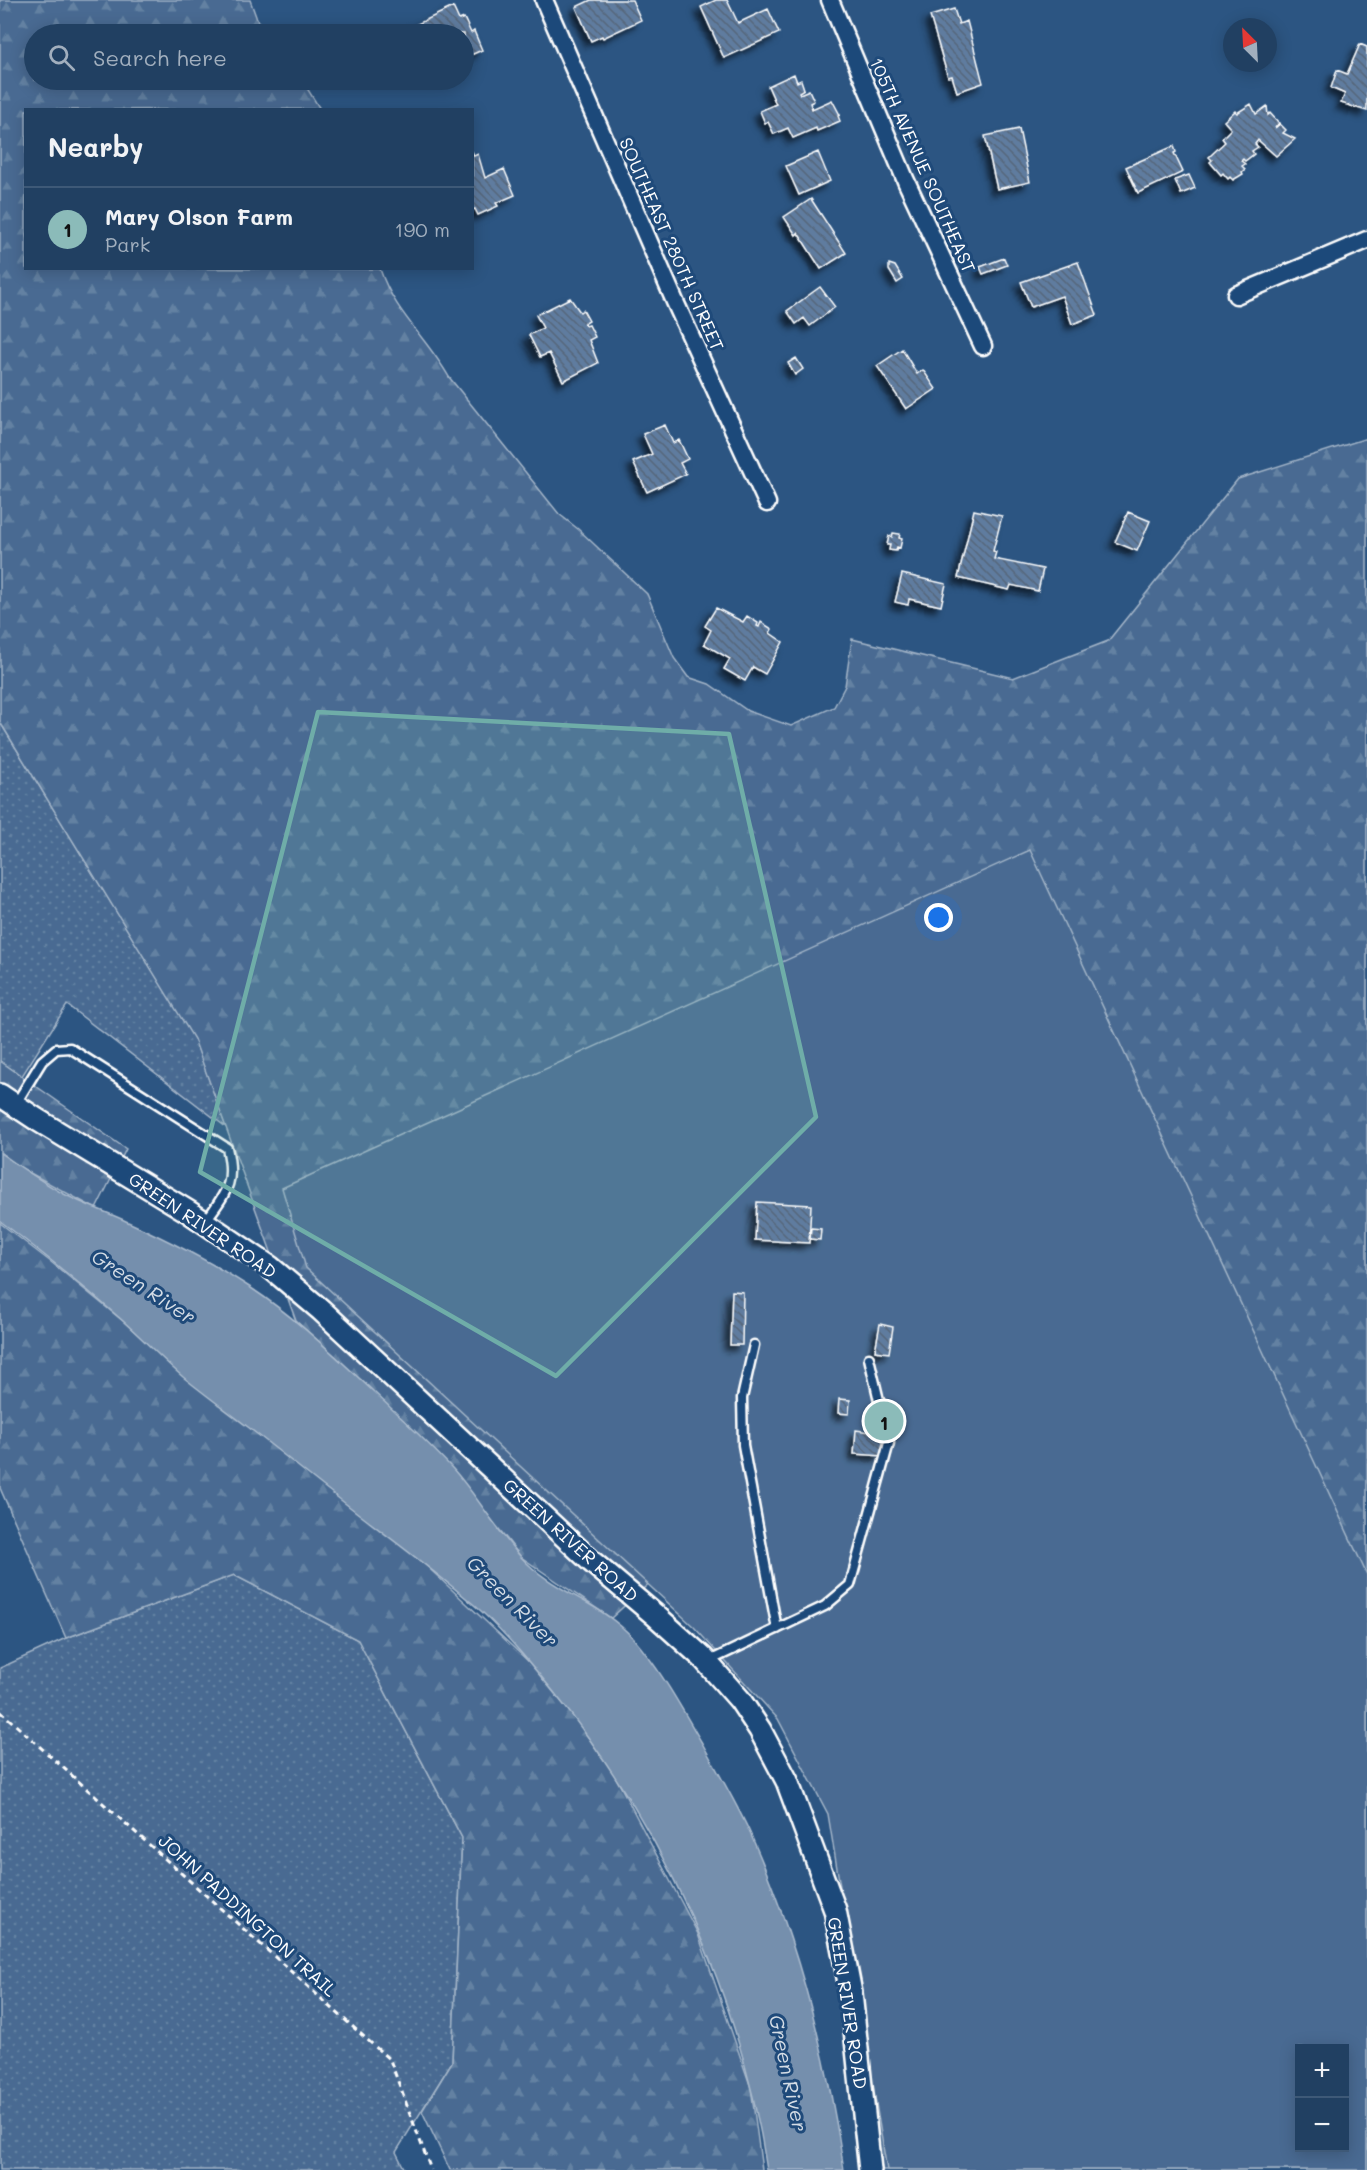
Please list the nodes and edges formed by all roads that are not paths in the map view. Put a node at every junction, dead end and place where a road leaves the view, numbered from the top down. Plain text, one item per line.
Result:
1 (544, 0) edge
2 (830, 0) edge
3 (1367, 240) edge
4 (1236, 295) dead end
5 (983, 346) dead end
6 (767, 503) dead end
7 (7, 1100) edge
8 (204, 1222) junction
9 (754, 1345) dead end
10 (869, 1358) dead end
11 (777, 1629) junction
12 (706, 1662) junction
13 (870, 2170) edge

1 - 6 street, SOUTHEAST 280TH STREET
2 - 5 street, 105TH AVENUE SOUTHEAST
3 - 4 street
7 - 8 street, GREEN RIVER ROAD
7 - 8 lane
8 - 12 street, GREEN RIVER ROAD
9 - 11 lane
10 - 11 lane
11 - 12 lane
12 - 13 street, GREEN RIVER ROAD

